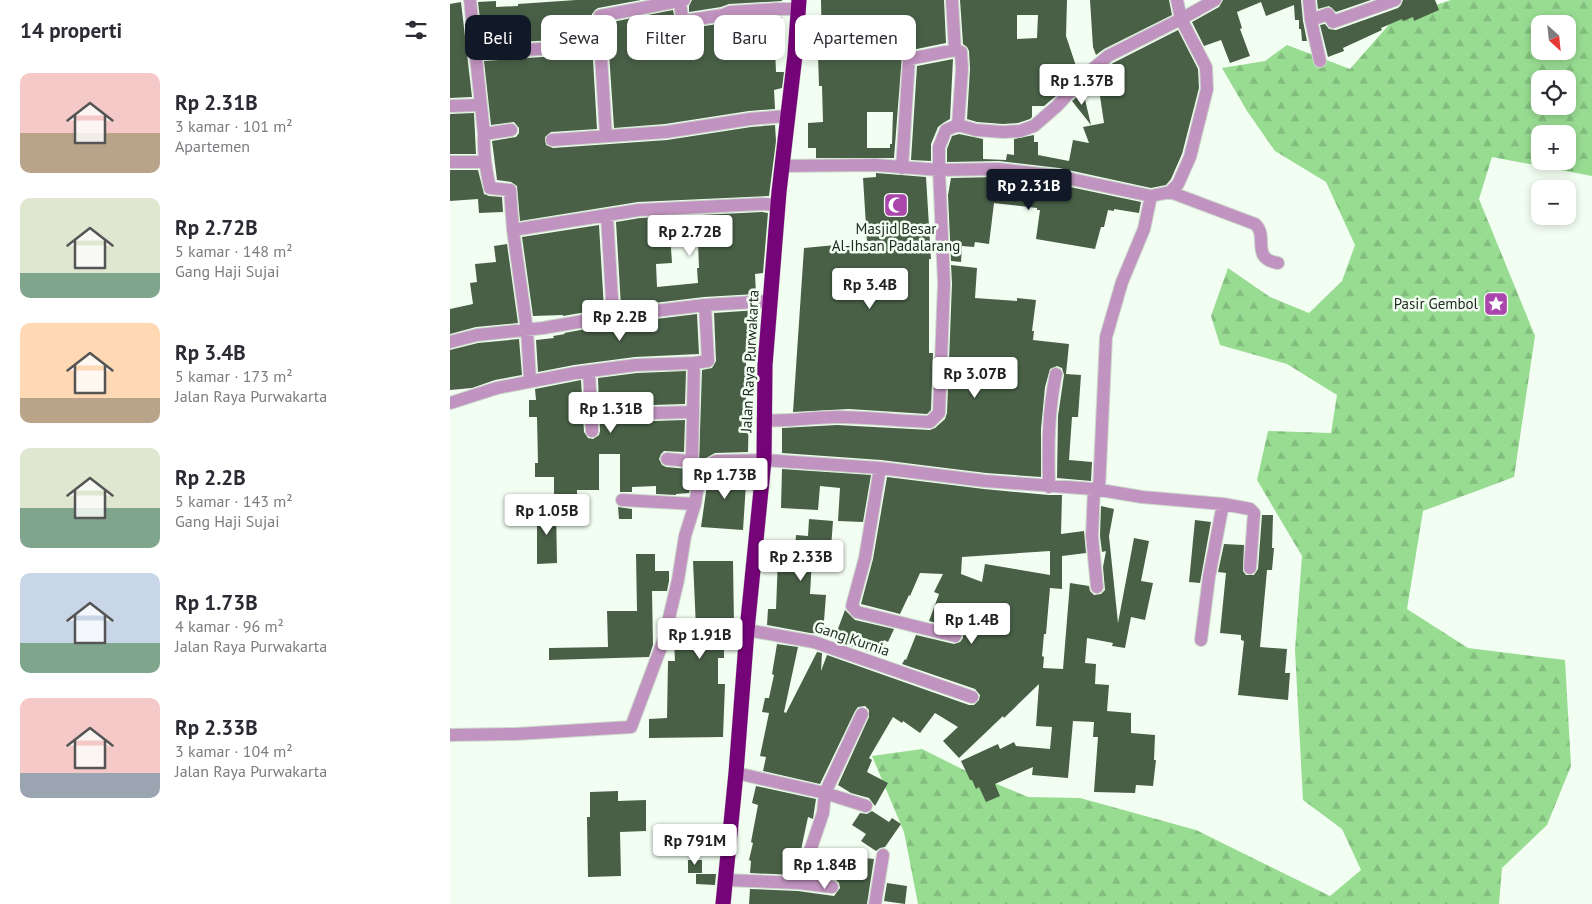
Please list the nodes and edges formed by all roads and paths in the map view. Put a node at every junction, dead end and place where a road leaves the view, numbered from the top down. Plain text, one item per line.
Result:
1 (470, 0) edge
2 (682, 0) edge
3 (952, 0) edge
4 (1177, 0) edge
5 (1215, 0) edge
6 (1309, 0) edge
7 (1395, 0) edge
8 (659, 3) edge
9 (798, 4) edge
10 (472, 15) edge
11 (1181, 19) junction
12 (1311, 20) junction
13 (954, 50) junction
14 (477, 60) edge
15 (1320, 61) dead end
16 (481, 105) junction
17 (450, 106) edge
18 (786, 116) junction
19 (958, 125) junction
20 (511, 130) dead end
21 (484, 134) junction
22 (606, 136) junction
23 (552, 140) dead end
24 (450, 162) edge
25 (485, 162) junction
26 (781, 166) junction
27 (902, 168) junction
28 (939, 170) junction
29 (1170, 192) junction
30 (1151, 196) junction
31 (778, 205) junction
32 (607, 216) junction
33 (513, 230) junction
34 (1278, 262) dead end
35 (770, 301) junction
36 (705, 305) junction
37 (613, 316) junction
38 (527, 330) junction
39 (450, 342) edge
40 (694, 363) junction
41 (589, 372) junction
42 (1056, 374) dead end
43 (530, 380) junction
44 (450, 404) edge
45 (694, 412) junction
46 (654, 413) dead end
47 (763, 420) junction
48 (592, 431) dead end
49 (667, 459) dead end
50 (764, 460) junction
51 (880, 468) junction
52 (1049, 486) junction
53 (1096, 490) junction
54 (622, 500) dead end
55 (695, 504) junction
56 (1222, 504) junction
57 (1250, 568) dead end
58 (1097, 587) dead end
59 (747, 630) junction
60 (955, 636) dead end
61 (1202, 640) dead end
62 (972, 697) dead end
63 (862, 714) dead end
64 (450, 735) edge
65 (736, 773) junction
66 (825, 793) junction
67 (866, 806) dead end
68 (883, 855) dead end
69 (725, 880) junction
70 (798, 883) junction
71 (832, 887) dead end
72 (723, 904) edge
73 (875, 904) edge

1 - 10 street
2 - 8 street
2 - 9 street
3 - 13 street
4 - 11 street
5 - 11 street
6 - 12 street
7 - 12 street
8 - 22 street
9 - 18 highway, Jalan Raya Purwakarta
11 - 19 street
11 - 29 street
12 - 15 street
13 - 19 street
13 - 27 street
14 - 16 street
16 - 17 street
16 - 21 street
18 - 22 street
18 - 26 highway, Jalan Raya Purwakarta
19 - 28 street
20 - 21 street
21 - 25 street
22 - 23 street
24 - 25 street
25 - 33 street
26 - 27 street
26 - 31 highway, Jalan Raya Purwakarta
27 - 28 street
28 - 30 street
28 - 47 street
29 - 30 street
29 - 34 street
30 - 53 street
31 - 32 street
31 - 35 highway, Jalan Raya Purwakarta
32 - 33 street
32 - 37 street
33 - 38 street
35 - 36 street
35 - 47 highway, Jalan Raya Purwakarta
36 - 37 street
36 - 40 street
37 - 38 street
38 - 39 street
38 - 43 street
40 - 41 street
40 - 45 street
41 - 43 street
41 - 48 street
42 - 52 street
43 - 44 street
45 - 46 street
45 - 49 street
47 - 50 highway, Jalan Raya Purwakarta
50 - 51 street
50 - 55 street
50 - 59 highway, Jalan Raya Purwakarta
51 - 52 street
51 - 60 street
52 - 53 street
53 - 56 street
53 - 58 street
54 - 55 street
55 - 64 street
56 - 57 street
56 - 61 street
59 - 62 street, Gang Kurnia
59 - 65 highway, Jalan Raya Purwakarta
63 - 66 street
65 - 66 street
65 - 69 highway, Jalan Raya Purwakarta
66 - 67 street
66 - 70 street
68 - 73 street
69 - 70 street
69 - 72 highway, Jalan Raya Purwakarta
70 - 71 street

